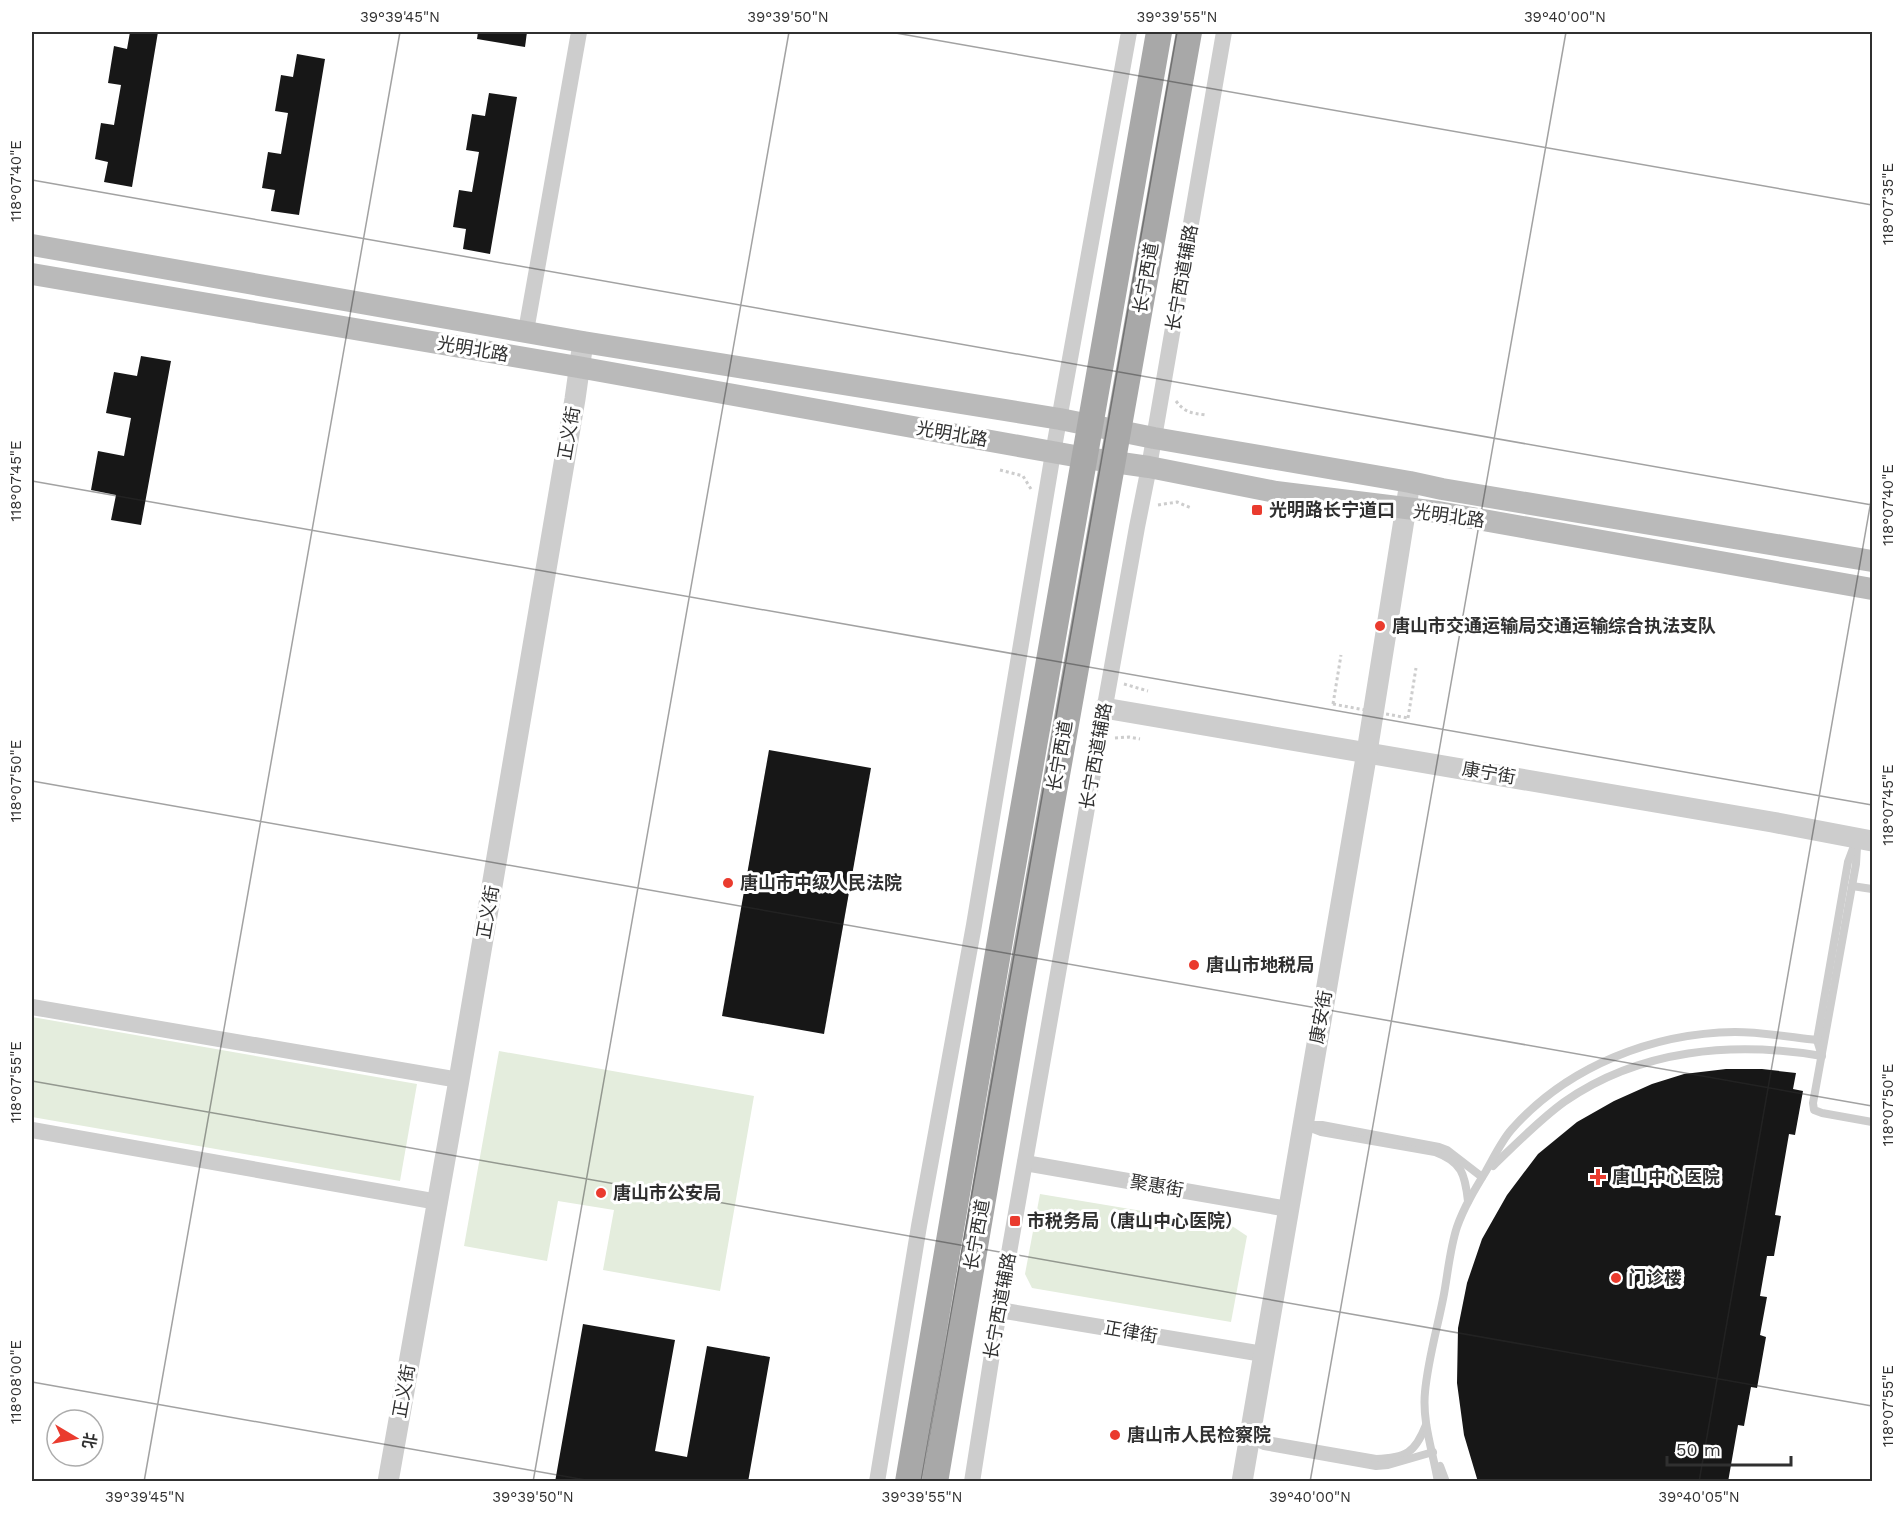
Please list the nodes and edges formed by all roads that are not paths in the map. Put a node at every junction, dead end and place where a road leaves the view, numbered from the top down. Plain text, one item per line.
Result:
1 (579, 32) edge
2 (1129, 32) edge
3 (1159, 32) edge
4 (1189, 32) edge
5 (1224, 32) edge
6 (32, 245) edge
7 (32, 274) edge
8 (526, 331) junction
9 (583, 342) junction
10 (578, 367) junction
11 (1060, 419) junction
12 (1092, 425) junction
13 (1119, 430) junction
14 (1154, 438) junction
15 (1053, 453) junction
16 (1086, 459) junction
17 (1113, 462) junction
18 (1149, 467) junction
19 (1410, 482) junction
20 (1406, 510) junction
21 (1872, 561) edge
22 (1872, 589) edge
23 (1104, 708) junction
24 (1367, 752) junction
25 (1865, 839) edge
26 (1852, 886) junction
27 (1872, 889) edge
28 (32, 1006) edge
29 (1817, 1040) junction
30 (1822, 1056) junction
31 (459, 1080) junction
32 (1872, 1122) edge
33 (1302, 1125) junction
34 (32, 1130) edge
35 (1025, 1163) junction
36 (1482, 1177) junction
37 (1468, 1201) junction
38 (438, 1202) junction
39 (1288, 1209) junction
40 (999, 1310) junction
41 (1263, 1354) junction
42 (1426, 1425) junction
43 (1249, 1439) junction
44 (1433, 1452) junction
45 (388, 1482) edge
46 (877, 1482) edge
47 (908, 1482) edge
48 (935, 1482) edge
49 (972, 1482) edge
50 (1242, 1482) edge
51 (1438, 1482) edge
52 (1446, 1482) edge

1 - 8 street
2 - 11 street
3 - 12 main road, 长宁西道
4 - 13 main road, 长宁西道
5 - 14 street, 长宁西道辅路
6 - 8 main road, 光明北路
7 - 10 main road, 光明北路
8 - 9 main road, 光明北路
9 - 10 street, 正义街
9 - 11 main road, 光明北路
10 - 15 main road, 光明北路
10 - 31 street, 正义街
11 - 12 main road, 光明北路
11 - 15 street
12 - 13 main road, 光明北路
12 - 16 main road, 长宁西道
13 - 14 main road, 光明北路
13 - 17 main road, 长宁西道
14 - 18 street, 长宁西道辅路
14 - 19 main road, 光明北路
15 - 16 main road, 光明北路
15 - 46 street
16 - 17 main road, 光明北路
16 - 47 main road, 长宁西道
17 - 18 main road, 光明北路
17 - 48 main road, 长宁西道
18 - 20 main road, 光明北路
18 - 23 street, 长宁西道辅路
19 - 20 street, 康安街
19 - 21 main road, 光明北路
20 - 22 main road, 光明北路
20 - 24 street, 康安街
23 - 24 street, 康宁街
23 - 35 street, 长宁西道辅路
24 - 25 street, 康宁街
24 - 33 street, 康安街
25 - 26 lane
25 - 29 lane
26 - 27 lane
26 - 30 lane
28 - 31 street
29 - 30 lane
29 - 36 lane
30 - 32 lane
30 - 36 lane
31 - 38 street, 正义街
33 - 36 lane
33 - 37 lane
33 - 39 street, 康安街
34 - 38 street
35 - 39 street, 聚惠街
35 - 40 street, 长宁西道辅路
36 - 37 lane
37 - 42 lane
38 - 45 street, 正义街
39 - 41 street, 康安街
40 - 41 street, 正律街
40 - 49 street, 长宁西道辅路
41 - 43 street, 康安街
42 - 43 lane
42 - 44 lane
43 - 44 lane
43 - 50 street, 康安街
44 - 51 lane
44 - 52 lane

